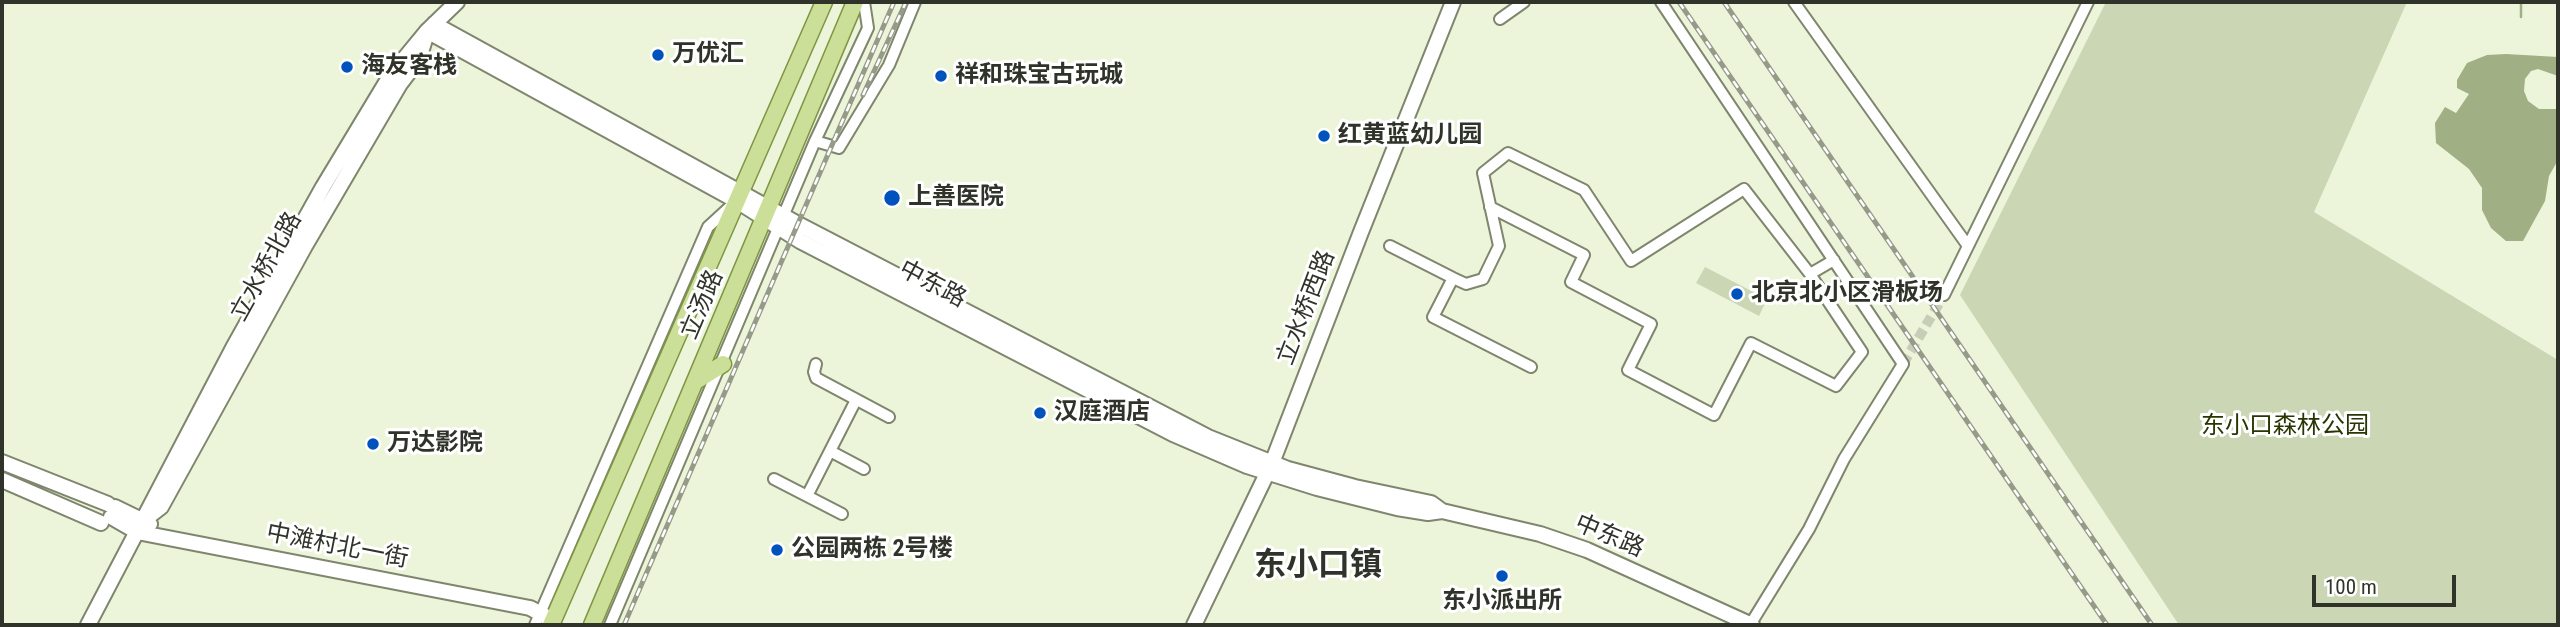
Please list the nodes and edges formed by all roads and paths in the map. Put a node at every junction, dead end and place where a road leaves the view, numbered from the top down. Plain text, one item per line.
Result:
1 (457, 2) edge
2 (824, 2) edge
3 (855, 2) edge
4 (864, 2) edge
5 (915, 2) edge
6 (1453, 2) edge
7 (1524, 2) edge
8 (1661, 2) edge
9 (1794, 2) edge
10 (2088, 2) edge
11 (1500, 19) dead end
12 (431, 28) junction
13 (815, 141) junction
14 (739, 196) junction
15 (1490, 207) junction
16 (766, 214) junction
17 (781, 223) junction
18 (1390, 246) dead end
19 (1968, 246) junction
20 (1834, 260) junction
21 (1810, 274) junction
22 (1453, 278) junction
23 (1944, 295) tunnel mouth
24 (723, 364) junction
25 (816, 364) dead end
26 (1531, 367) dead end
27 (696, 381) junction
28 (856, 400) junction
29 (889, 417) dead end
30 (830, 451) junction
31 (2, 462) edge
32 (864, 468) dead end
33 (1270, 468) junction
34 (774, 479) dead end
35 (2, 480) edge
36 (807, 496) junction
37 (842, 514) dead end
38 (108, 515) junction
39 (140, 526) junction
40 (544, 613) edge
41 (88, 625) edge
42 (551, 625) edge
43 (592, 625) edge
44 (610, 625) edge
45 (1194, 625) edge
46 (1751, 625) edge

1 - 12 street, 立水桥北路
2 - 14 main road, 立汤路
3 - 16 main road, 立汤路
4 - 13 street, 立汤路
5 - 13 street
6 - 33 street, 立水桥西路
7 - 11 street
8 - 20 street
9 - 19 street
10 - 19 street
12 - 14 street, 中东路
12 - 39 street, 立水桥北路
13 - 17 street, 立汤路
14 - 16 street, 中东路
14 - 40 main road, 立汤路
15 - 21 street
15 - 21 street
15 - 22 street
16 - 17 street, 中东路
16 - 27 main road, 立汤路
17 - 24 street, 立汤路
17 - 33 street, 中东路
18 - 22 street
19 - 23 street
20 - 21 street
20 - 46 street
22 - 26 street
24 - 27 main road
24 - 44 street, 立汤路
25 - 28 street
27 - 43 main road, 立汤路
28 - 29 street
28 - 30 street
30 - 32 street
30 - 36 street
31 - 38 street, 中滩村北一街
33 - 45 street, 立水桥西路
33 - 46 street, 中东路
34 - 36 street
35 - 38 street
36 - 37 street
38 - 39 street, 中滩村北一街
38 - 39 street
39 - 40 street, 中滩村北一街
39 - 41 street, 立水桥北路
40 - 42 main road, 立汤路

